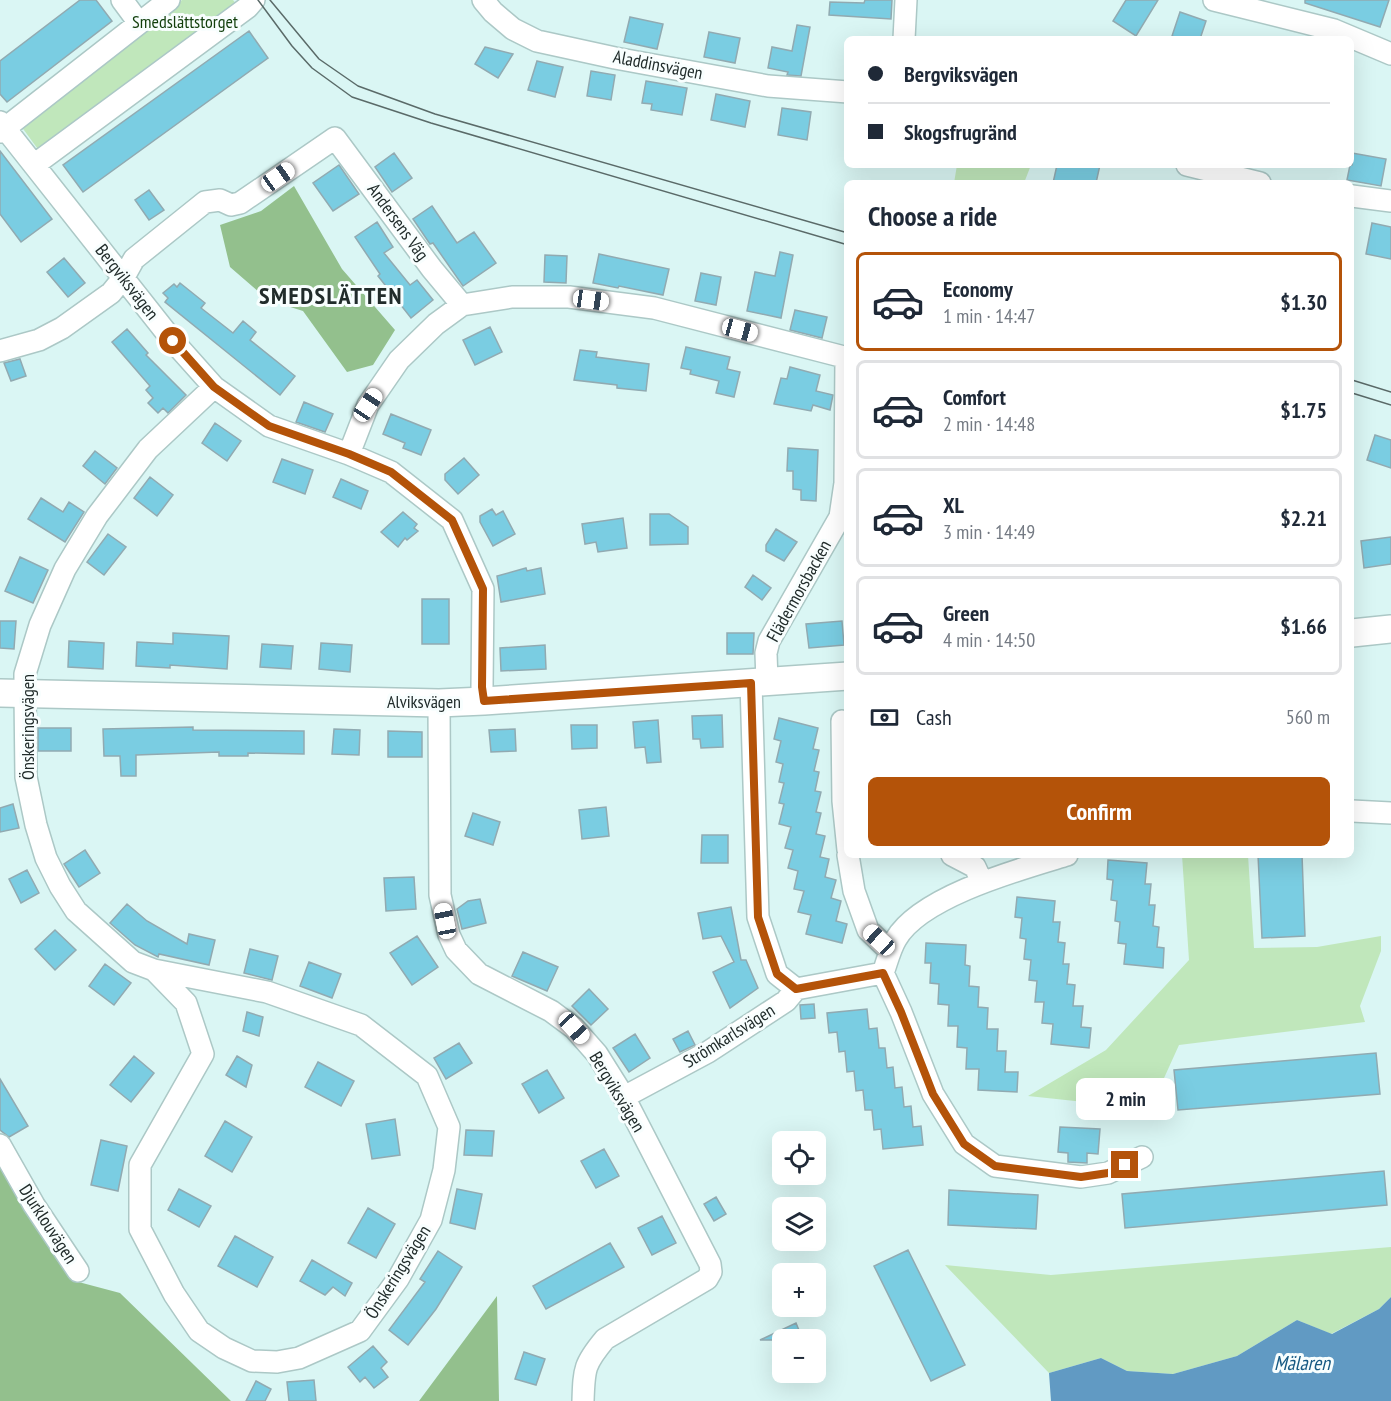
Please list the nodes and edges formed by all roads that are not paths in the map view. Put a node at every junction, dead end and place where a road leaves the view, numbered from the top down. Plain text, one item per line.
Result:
1 (122, 0) edge
2 (169, 0) edge
3 (483, 0) edge
4 (906, 0) edge
5 (1214, 0) edge
6 (248, 2) edge
7 (139, 23) junction
8 (904, 36) edge
9 (1348, 36) edge
10 (1354, 38) edge
11 (1391, 54) edge
12 (844, 92) edge
13 (2, 128) edge
14 (34, 165) junction
15 (1199, 168) edge
16 (1248, 180) edge
17 (1354, 196) edge
18 (1391, 201) edge
19 (124, 277) junction
20 (462, 305) junction
21 (0, 351) edge
22 (844, 357) edge
23 (214, 387) junction
24 (349, 454) junction
25 (844, 490) edge
26 (1391, 629) edge
27 (1354, 633) edge
28 (844, 676) edge
29 (759, 682) junction
30 (12, 694) edge
31 (484, 701) junction
32 (439, 702) junction
33 (842, 721) dead end
34 (844, 811) edge
35 (1354, 811) edge
36 (1391, 813) edge
37 (848, 858) edge
38 (958, 858) edge
39 (1058, 858) edge
40 (982, 882) junction
41 (890, 951) junction
42 (154, 970) junction
43 (883, 973) junction
44 (796, 989) junction
45 (624, 1097) junction
46 (0, 1145) edge
47 (1142, 1157) dead end
48 (78, 1272) dead end
49 (583, 1401) edge

1 - 7 street
2 - 7 street
3 - 12 street, Aladdinsvägen
4 - 8 street
5 - 9 street
6 - 14 street
7 - 13 street
10 - 11 street
13 - 14 street, Bergviksvägen
14 - 19 street, Bergviksvägen
15 - 16 street
17 - 18 street
19 - 20 street, Andersens Väg
19 - 21 street
19 - 23 street, Bergviksvägen
20 - 22 street
20 - 24 street
23 - 24 street, Bergviksvägen
23 - 30 street, Önskeringsvägen
24 - 31 street, Bergviksvägen
25 - 29 street, Flädermorsbacken
26 - 27 street
28 - 29 street, Alviksvägen
29 - 31 street, Alviksvägen
29 - 44 street, Flädermorsbacken
30 - 32 street, Alviksvägen
30 - 42 street, Önskeringsvägen
31 - 32 street, Alviksvägen
32 - 45 street, Bergviksvägen
33 - 34 street
35 - 36 street
37 - 41 street
38 - 40 street
39 - 40 street
40 - 41 street
41 - 43 street
42 - 42 street, Önskeringsvägen
43 - 44 street
43 - 47 street
44 - 45 street, Strömkarlsvägen
45 - 49 street, Bergviksvägen
46 - 48 street, Djurklouvägen

